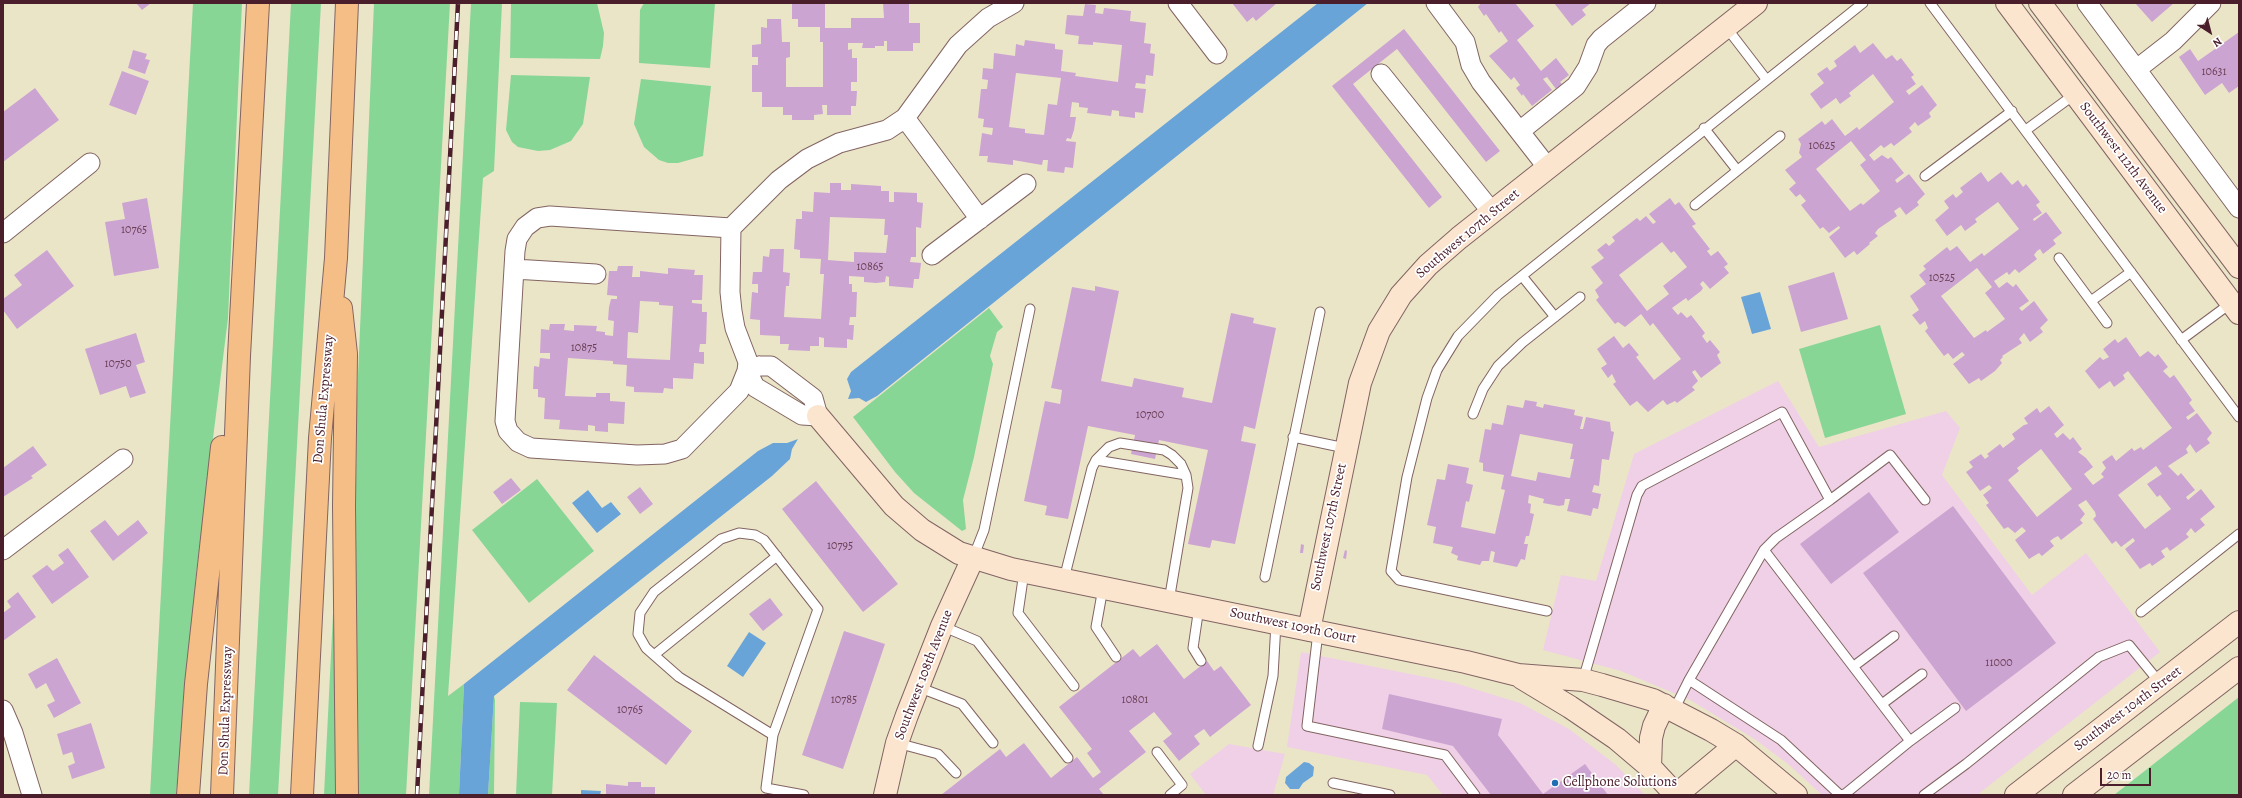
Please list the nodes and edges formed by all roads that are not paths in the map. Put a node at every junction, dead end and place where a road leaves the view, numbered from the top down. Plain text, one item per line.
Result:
1 (258, 3) edge
2 (347, 3) edge
3 (1178, 3) edge
4 (1436, 3) edge
5 (1646, 3) edge
6 (1756, 3) edge
7 (1863, 3) edge
8 (1930, 3) edge
9 (2007, 3) edge
10 (2040, 3) edge
11 (2087, 3) edge
12 (2211, 3) edge
13 (1001, 6) edge
14 (1726, 27) junction
15 (1217, 54) dead end
16 (2137, 69) junction
17 (1381, 74) dead end
18 (2097, 78) junction
19 (1766, 79) junction
20 (2075, 94) junction
21 (2012, 111) junction
22 (905, 118) junction
23 (1704, 128) junction
24 (2026, 130) junction
25 (1520, 131) junction
26 (1780, 136) dead end
27 (90, 163) dead end
28 (1548, 168) junction
29 (1737, 170) junction
30 (1925, 176) dead end
31 (1026, 184) dead end
32 (1695, 205) dead end
33 (2239, 208) edge
34 (1492, 212) junction
35 (980, 219) junction
36 (731, 228) junction
37 (3, 233) edge
38 (932, 255) dead end
39 (336, 258) junction
40 (2059, 258) dead end
41 (2239, 267) edge
42 (514, 270) junction
43 (2131, 272) junction
44 (596, 274) dead end
45 (1522, 276) junction
46 (1580, 297) dead end
47 (2091, 301) junction
48 (2236, 305) edge
49 (1030, 309) dead end
50 (1320, 312) dead end
51 (1555, 317) junction
52 (2107, 323) dead end
53 (2181, 340) junction
54 (239, 356) junction
55 (747, 371) junction
56 (1473, 414) dead end
57 (818, 416) joint
58 (2239, 417) edge
59 (1293, 437) junction
60 (1345, 448) junction
61 (123, 459) dead end
62 (1096, 460) junction
63 (1186, 475) junction
64 (1830, 500) junction
65 (1925, 500) dead end
66 (2239, 534) edge
67 (3, 550) edge
68 (1764, 550) junction
69 (778, 556) junction
70 (973, 558) junction
71 (1024, 572) junction
72 (1265, 577) dead end
73 (1064, 580) junction
74 (1103, 588) junction
75 (1169, 601) junction
76 (1199, 607) junction
77 (1547, 611) dead end
78 (2141, 612) dead end
79 (2239, 622) edge
80 (1276, 623) junction
81 (942, 626) junction
82 (1314, 631) junction
83 (1894, 636) dead end
84 (654, 655) junction
85 (1116, 657) dead end
86 (1201, 661) dead end
87 (1854, 666) junction
88 (2239, 668) edge
89 (1922, 674) dead end
90 (1518, 675) junction
91 (1583, 680) junction
92 (1689, 680) junction
93 (2161, 684) junction
94 (1074, 686) dead end
95 (918, 687) junction
96 (1882, 704) junction
97 (1669, 708) junction
98 (1955, 708) dead end
99 (3, 710) edge
100 (2183, 711) junction
101 (773, 735) junction
102 (1910, 741) junction
103 (898, 743) junction
104 (993, 743) dead end
105 (1736, 745) junction
106 (1258, 746) dead end
107 (1157, 752) dead end
108 (1068, 758) dead end
109 (1650, 767) junction
110 (956, 773) dead end
111 (1332, 783) dead end
112 (32, 795) edge
113 (188, 795) edge
114 (222, 795) edge
115 (302, 795) edge
116 (347, 795) edge
117 (804, 795) edge
118 (885, 795) edge
119 (1170, 795) edge
120 (1390, 795) edge
121 (1475, 795) edge
122 (1676, 795) edge
123 (1796, 795) edge
124 (1924, 795) edge
125 (2016, 795) edge
126 (2074, 795) edge

1 - 54 highway, Don Shula Expressway
2 - 39 highway, Don Shula Expressway
3 - 15 street
4 - 25 street
5 - 25 street
6 - 14 street, Southwest 107th Street
7 - 19 lane
8 - 21 lane
9 - 20 street, Southwest 112th Avenue
10 - 18 street, Southwest 112th Avenue
11 - 16 street
12 - 16 street
13 - 22 street
14 - 19 lane
14 - 28 street, Southwest 107th Street
16 - 33 street
17 - 34 street
18 - 20 street
18 - 41 street, Southwest 112th Avenue
19 - 23 lane
20 - 24 lane
20 - 48 street, Southwest 112th Avenue
21 - 24 lane
21 - 30 lane
22 - 35 street
22 - 36 street
23 - 29 lane
23 - 45 lane
24 - 43 lane
25 - 28 street
26 - 29 lane
27 - 37 street
28 - 34 street, Southwest 107th Street
29 - 32 lane
31 - 35 street
34 - 60 street, Southwest 107th Street
35 - 38 street
36 - 42 street
36 - 55 street
39 - 115 highway, Don Shula Expressway
39 - 116 highway
40 - 47 lane
42 - 44 street
42 - 55 street
43 - 47 lane
43 - 53 lane
45 - 51 lane
45 - 77 lane
46 - 51 lane
47 - 52 lane
48 - 53 lane
49 - 70 lane
50 - 59 lane
51 - 56 lane
53 - 58 lane
54 - 113 highway
54 - 114 highway, Don Shula Expressway
55 - 57 street, Southwest 109th Court
57 - 70 street, Southwest 109th Court
59 - 60 lane
59 - 72 lane
60 - 82 street, Southwest 107th Street
61 - 67 street
62 - 63 lane
62 - 63 lane
62 - 73 lane
63 - 75 lane
64 - 65 lane
64 - 68 lane
64 - 91 lane
66 - 78 lane
68 - 87 lane
68 - 92 lane
69 - 84 lane
69 - 84 lane
69 - 101 lane
70 - 71 street, Southwest 109th Court
70 - 81 street, Southwest 108th Avenue
71 - 73 street, Southwest 109th Court
71 - 94 lane
73 - 74 street, Southwest 109th Court
74 - 75 street, Southwest 109th Court
74 - 85 lane
75 - 76 street, Southwest 109th Court
76 - 80 street, Southwest 109th Court
76 - 86 lane
79 - 93 street, Southwest 104th Street
80 - 82 street, Southwest 109th Court
80 - 106 lane
81 - 95 street, Southwest 108th Avenue
81 - 108 lane
82 - 90 street, Southwest 109th Court
82 - 121 lane
83 - 87 lane
84 - 101 lane
87 - 96 lane
88 - 100 street
89 - 96 lane
90 - 91 street, Southwest 109th Court
90 - 109 street
91 - 97 street, Southwest 109th Court
92 - 97 lane
92 - 102 lane
93 - 100 street
93 - 124 lane
93 - 125 street, Southwest 104th Street
95 - 103 street, Southwest 108th Avenue
95 - 104 lane
96 - 102 lane
97 - 105 street, Southwest 109th Court
97 - 109 street
98 - 102 lane
99 - 112 street
100 - 126 street
101 - 117 lane
103 - 110 lane
103 - 118 street, Southwest 108th Avenue
105 - 122 street
105 - 123 street, Southwest 109th Court
107 - 119 lane
109 - 122 street
111 - 120 lane

